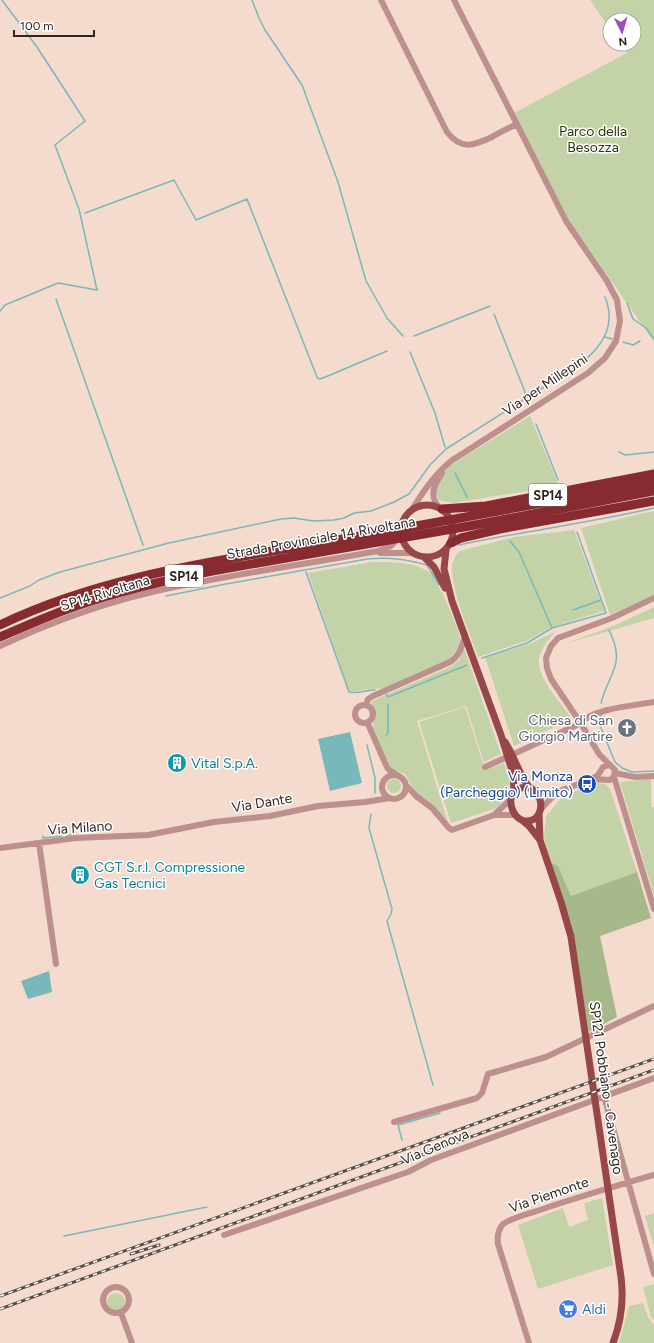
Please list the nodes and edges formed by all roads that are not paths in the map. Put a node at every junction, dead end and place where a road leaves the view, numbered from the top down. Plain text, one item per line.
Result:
1 (381, 0) edge
2 (454, 0) edge
3 (517, 124) junction
4 (446, 466) junction
5 (654, 474) edge
6 (654, 482) edge
7 (654, 491) edge
8 (654, 501) edge
9 (441, 509) junction
10 (411, 511) junction
11 (475, 521) junction
12 (401, 533) junction
13 (375, 538) junction
14 (449, 546) junction
15 (363, 554) junction
16 (413, 554) junction
17 (424, 557) junction
18 (654, 598) edge
19 (452, 601) junction
20 (0, 625) edge
21 (465, 635) junction
22 (0, 637) edge
23 (0, 646) edge
24 (654, 702) edge
25 (366, 705) junction
26 (367, 722) junction
27 (580, 722) junction
28 (509, 755) junction
29 (386, 765) junction
30 (484, 767) dead end
31 (604, 768) junction
32 (397, 775) junction
33 (654, 776) edge
34 (610, 777) junction
35 (385, 778) junction
36 (592, 779) junction
37 (406, 785) junction
38 (529, 787) junction
39 (382, 790) junction
40 (514, 792) junction
41 (557, 792) junction
42 (537, 793) junction
43 (403, 795) junction
44 (416, 796) junction
45 (390, 798) junction
46 (511, 799) junction
47 (366, 802) junction
48 (540, 811) junction
49 (494, 815) junction
50 (515, 815) junction
51 (523, 821) junction
52 (162, 833) joint
53 (540, 840) junction
54 (39, 843) junction
55 (0, 848) edge
56 (654, 909) edge
57 (56, 964) dead end
58 (654, 1006) edge
59 (654, 1078) edge
60 (604, 1096) junction
61 (394, 1122) dead end
62 (654, 1175) edge
63 (629, 1182) junction
64 (224, 1235) dead end
65 (654, 1274) edge
66 (121, 1313) junction
67 (132, 1343) edge
68 (529, 1343) edge
69 (613, 1343) edge

1 - 3 street
2 - 3 street, Via per Millepini
3 - 4 street, Via per Millepini
4 - 9 street, Via per Millepini
4 - 10 street, Via per Millepini
5 - 9 highway, SP14
6 - 11 highway, Strada Provinciale 14 Rivoltana / SP14
7 - 11 highway, Strada Provinciale 14 Rivoltana / SP14
8 - 14 highway, SP14
9 - 10 main road
9 - 14 main road
10 - 12 main road, SP14 Rivoltana
11 - 13 highway, Strada Provinciale 14 Rivoltana / SP14
12 - 15 street, SP14 Rivoltana
12 - 16 main road
13 - 20 highway, Strada Provinciale 14 Rivoltana / SP14
13 - 22 highway, Strada Provinciale 14 Rivoltana / SP14
14 - 17 main road
14 - 19 main road
15 - 16 street, SP14 Rivoltana
15 - 23 street, SP14 Rivoltana
16 - 17 main road, SP14 Rivoltana
17 - 19 main road
18 - 27 street
19 - 21 main road
21 - 25 street
21 - 28 main road
24 - 27 street
25 - 26 street
25 - 26 street
26 - 29 street
27 - 28 street
27 - 31 street
28 - 30 street
28 - 38 main road
28 - 40 main road
29 - 32 street
29 - 35 street
31 - 34 street
31 - 34 street
31 - 36 street
32 - 35 street
32 - 37 street
33 - 34 street
34 - 36 street
34 - 56 street
35 - 39 street
36 - 41 street
37 - 43 street
37 - 44 street
38 - 40 main road
38 - 42 main road
39 - 45 street
39 - 47 street
40 - 46 main road
41 - 42 street
41 - 48 street
42 - 48 main road
43 - 44 street
43 - 45 street
44 - 49 street
45 - 47 street, Via Dante
46 - 49 street
46 - 50 main road
47 - 52 street, Via Dante
48 - 51 main road
48 - 53 main road, SP121 Pobbiano - Cavenago
49 - 50 street
50 - 51 main road
51 - 53 main road, SP121 Pobbiano - Cavenago
52 - 54 street, Via Milano
53 - 69 main road, SP121 Pobbiano - Cavenago
54 - 55 street, Via Milano
54 - 57 street
58 - 61 street
59 - 60 street, Via Genova
60 - 63 street
60 - 64 street, Via Genova
62 - 63 street, Via Piemonte
63 - 65 street
63 - 68 street, Via Piemonte
66 - 66 street
66 - 67 street

